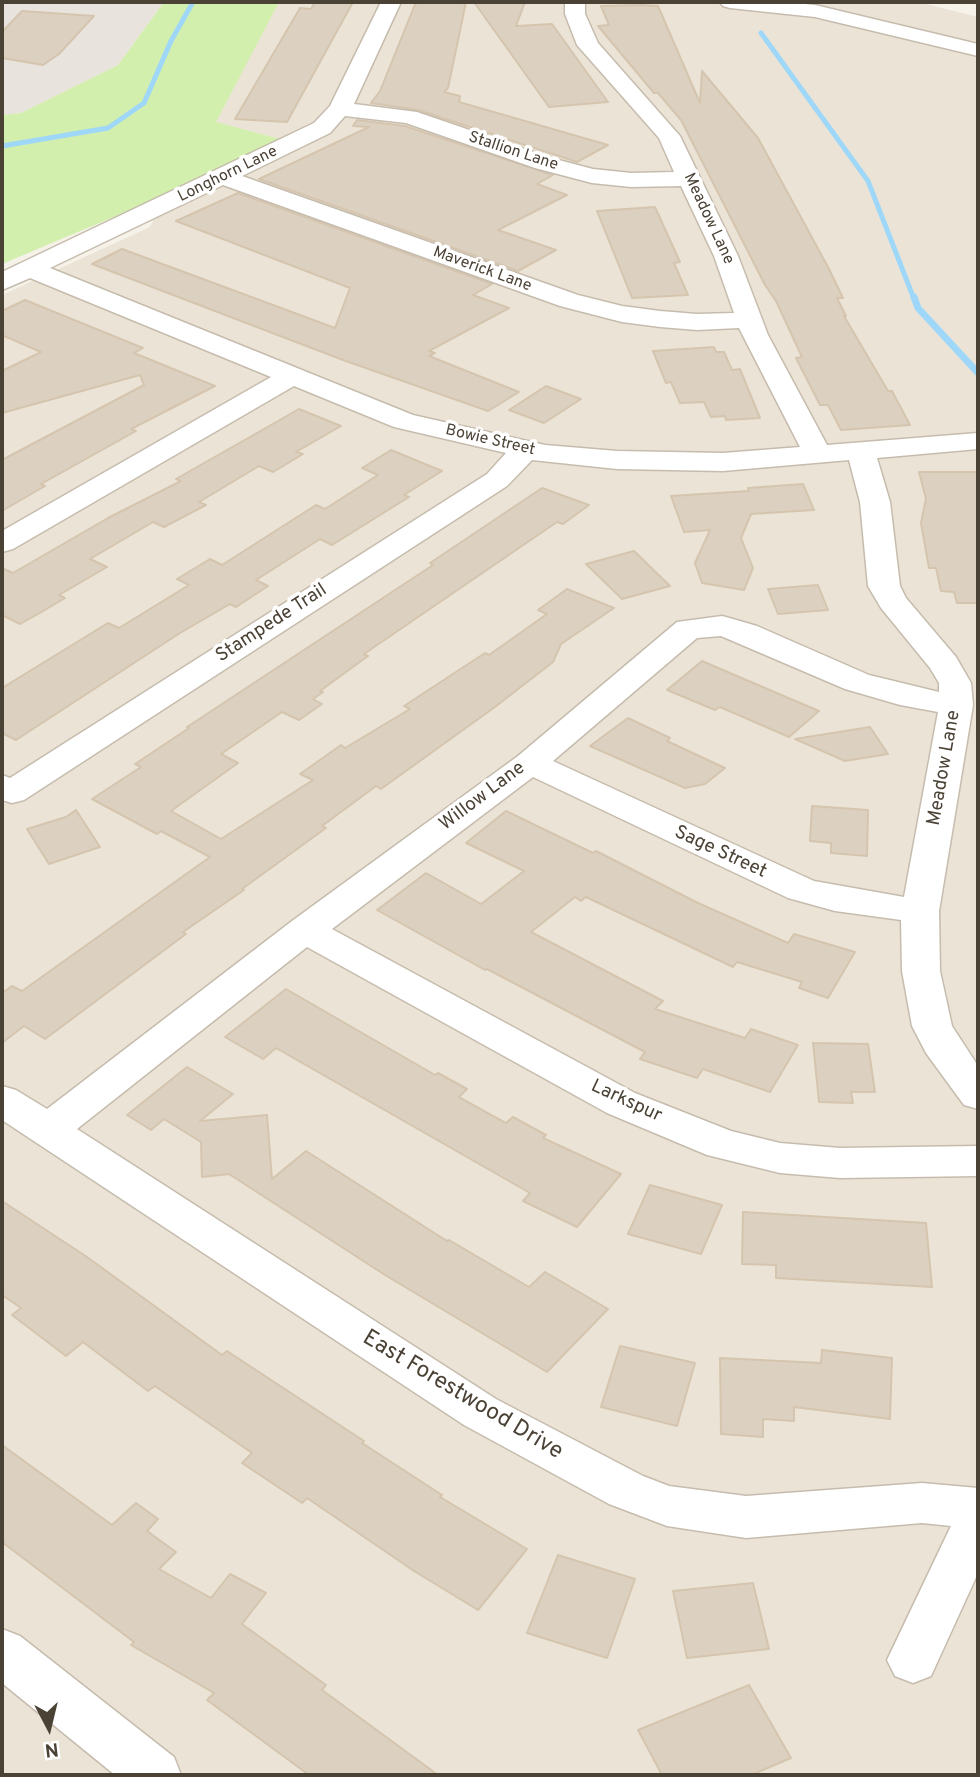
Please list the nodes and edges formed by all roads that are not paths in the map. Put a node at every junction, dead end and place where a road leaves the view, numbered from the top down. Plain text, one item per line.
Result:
1 (391, 2) edge
2 (575, 2) edge
3 (730, 2) edge
4 (978, 50) edge
5 (340, 109) junction
6 (223, 177) junction
7 (690, 179) junction
8 (30, 269) junction
9 (2, 282) edge
10 (751, 320) junction
11 (292, 376) junction
12 (978, 441) edge
13 (526, 449) junction
14 (861, 450) junction
15 (818, 454) junction
16 (2, 543) edge
17 (956, 705) junction
18 (530, 763) junction
19 (7, 789) edge
20 (920, 911) junction
21 (305, 930) junction
22 (978, 1095) edge
23 (2, 1100) edge
24 (48, 1130) junction
25 (978, 1161) edge
26 (978, 1508) edge
27 (978, 1521) edge
28 (2, 1652) edge
29 (913, 1660) dead end
30 (155, 1775) edge

1 - 5 street, Longhorn Lane
2 - 7 street, Meadow Lane
3 - 4 street
5 - 6 street, Longhorn Lane
5 - 7 street, Stallion Lane
6 - 8 street, Longhorn Lane
6 - 10 street, Maverick Lane
7 - 10 street, Meadow Lane
8 - 9 street, Longhorn Lane
8 - 11 street, Bowie Street
10 - 15 street, Meadow Lane
11 - 13 street, Bowie Street
11 - 16 street
12 - 14 street, Bowie Street
13 - 15 street, Bowie Street
13 - 19 street, Stampede Trail
14 - 15 street, Bowie Street
14 - 17 street, Meadow Lane
17 - 18 street, Willow Lane
17 - 20 street, Meadow Lane
18 - 20 street, Sage Street
18 - 21 street, Willow Lane
20 - 22 street, Meadow Lane
21 - 24 street, Willow Lane
21 - 25 street, Larkspur
23 - 24 street, East Forestwood Drive
24 - 26 street, East Forestwood Drive
27 - 29 street
28 - 30 street

